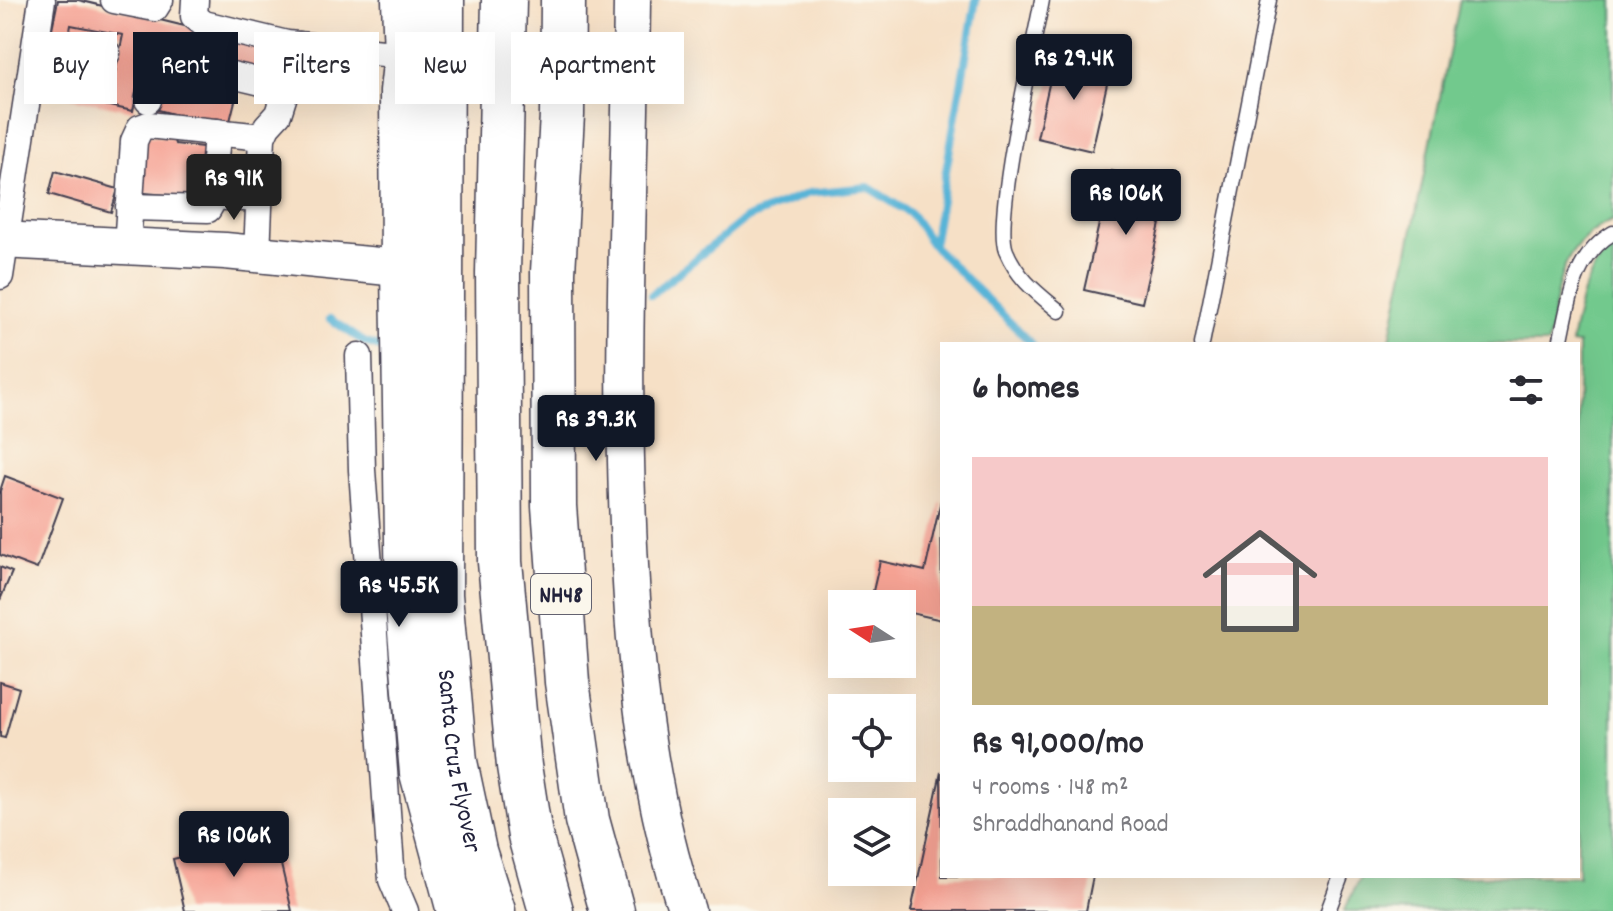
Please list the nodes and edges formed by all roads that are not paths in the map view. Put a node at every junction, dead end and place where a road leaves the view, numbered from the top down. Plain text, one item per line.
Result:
1 (42, 0) edge
2 (114, 0) edge
3 (160, 0) edge
4 (195, 0) edge
5 (403, 0) edge
6 (443, 0) edge
7 (504, 0) edge
8 (563, 0) edge
9 (632, 0) edge
10 (1042, 0) edge
11 (1269, 0) edge
12 (49, 32) edge
13 (404, 32) edge
14 (254, 36) edge
15 (36, 104) edge
16 (281, 104) edge
17 (403, 104) edge
18 (217, 132) junction
19 (262, 137) junction
20 (213, 196) junction
21 (259, 199) junction
22 (129, 207) junction
23 (159, 208) junction
24 (186, 209) junction
25 (1613, 233) edge
26 (3, 240) edge
27 (155, 248) junction
28 (257, 254) junction
29 (422, 270) junction
30 (0, 276) edge
31 (1059, 311) dead end
32 (1202, 342) edge
33 (1560, 342) edge
34 (359, 356) dead end
35 (1340, 878) edge
36 (405, 911) edge
37 (458, 911) edge
38 (494, 911) edge
39 (551, 911) edge
40 (612, 911) edge
41 (687, 911) edge
42 (1328, 911) edge

1 - 12 street
2 - 3 street
4 - 14 street
5 - 13 main road
6 - 29 main road
7 - 39 highway, NH48
8 - 40 highway, NH48
9 - 41 street
10 - 31 lane
11 - 32 lane
15 - 26 street
16 - 19 street
17 - 29 main road
18 - 19 street
18 - 20 street
18 - 22 street
19 - 21 street
20 - 21 street
20 - 24 street
21 - 28 street
22 - 23 street
22 - 27 street
23 - 24 street
23 - 27 street
24 - 27 street
25 - 33 lane
26 - 27 street
26 - 30 street
27 - 28 street
28 - 29 street
29 - 37 main road
29 - 38 main road, Santa Cruz Flyover
34 - 36 street
35 - 42 lane

